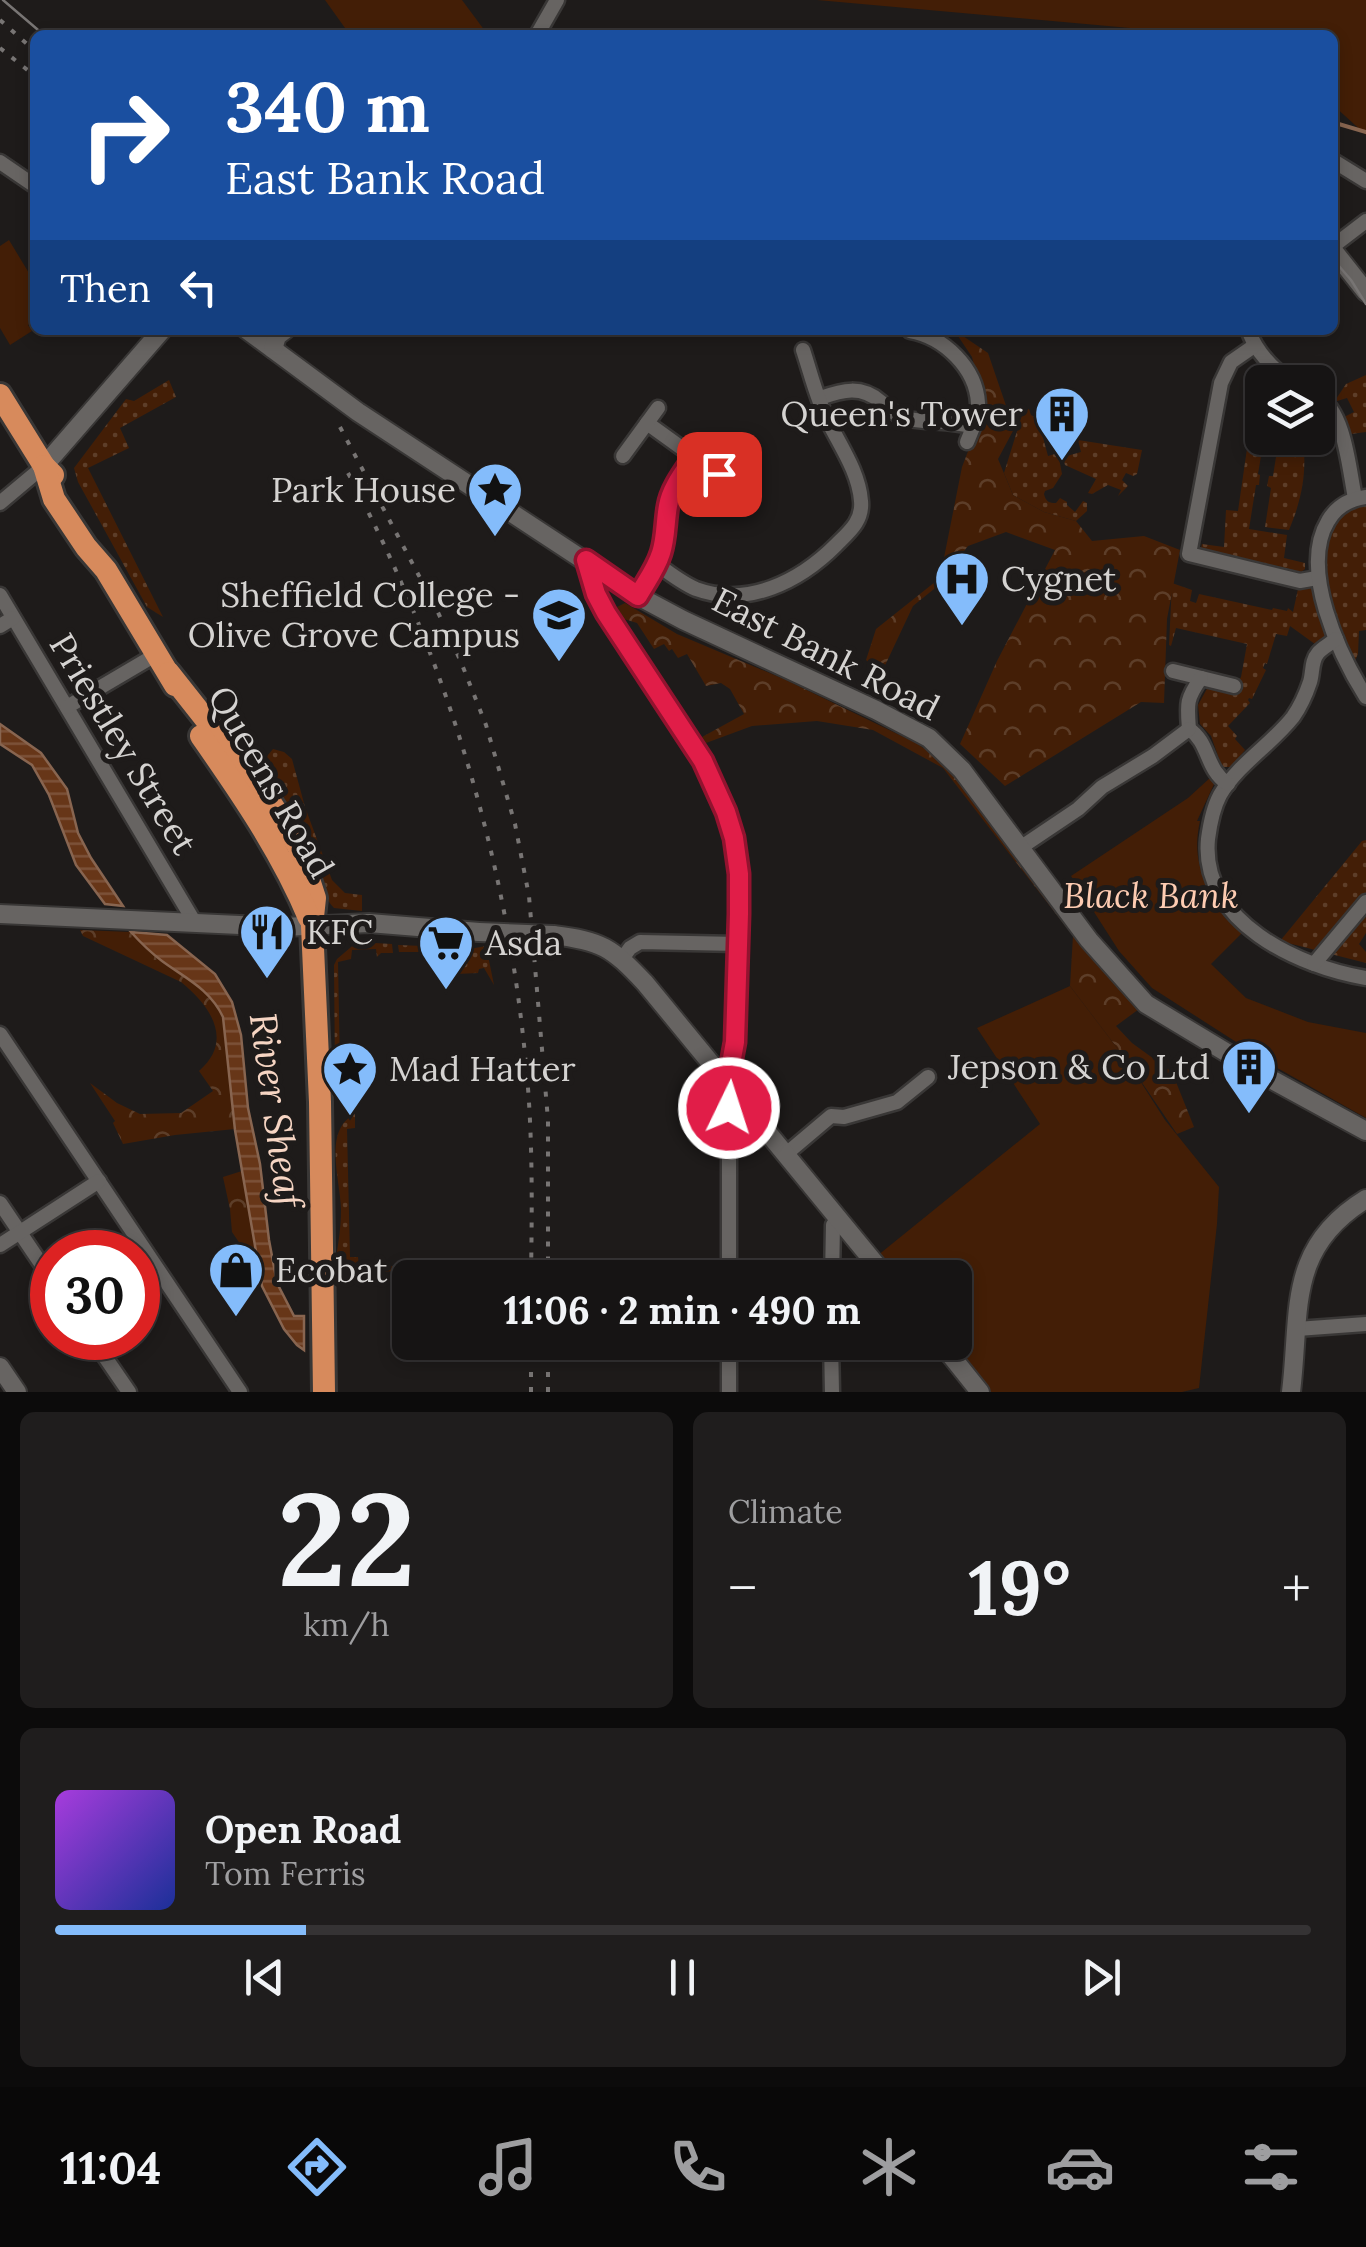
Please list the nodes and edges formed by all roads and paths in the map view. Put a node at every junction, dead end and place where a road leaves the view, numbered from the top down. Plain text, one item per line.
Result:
1 (558, 0) edge
2 (539, 30) edge
3 (0, 162) edge
4 (1338, 164) edge
5 (1366, 181) edge
6 (30, 183) edge
7 (1366, 221) edge
8 (1338, 243) edge
9 (1338, 256) edge
10 (1366, 292) edge
11 (158, 335) edge
12 (254, 335) edge
13 (278, 335) edge
14 (916, 335) edge
15 (923, 335) edge
16 (1250, 335) edge
17 (1254, 346) junction
18 (917, 348) dead end
19 (273, 349) junction
20 (802, 350) dead end
21 (1271, 365) edge
22 (0, 395) edge
23 (820, 398) junction
24 (658, 408) dead end
25 (1335, 416) edge
26 (646, 423) junction
27 (973, 427) junction
28 (967, 442) dead end
29 (623, 456) dead end
30 (694, 457) junction
31 (44, 466) junction
32 (719, 474) dead end
33 (1360, 498) edge
34 (0, 503) edge
35 (586, 560) junction
36 (657, 564) junction
37 (1317, 578) junction
38 (618, 582) junction
39 (0, 596) edge
40 (638, 596) junction
41 (606, 613) junction
42 (7, 622) edge
43 (1336, 639) junction
44 (163, 664) junction
45 (1172, 671) dead end
46 (1200, 678) junction
47 (1234, 686) dead end
48 (1366, 697) edge
49 (66, 707) junction
50 (1189, 729) junction
51 (1228, 784) junction
52 (1020, 848) junction
53 (1366, 902) edge
54 (0, 914) edge
55 (195, 923) junction
56 (312, 926) junction
57 (738, 944) junction
58 (622, 960) junction
59 (1314, 964) junction
60 (1366, 978) edge
61 (0, 1034) edge
62 (928, 1078) dead end
63 (729, 1085) junction
64 (754, 1116) junction
65 (729, 1130) junction
66 (1366, 1131) edge
67 (786, 1154) junction
68 (99, 1180) junction
69 (1366, 1199) edge
70 (0, 1203) edge
71 (838, 1218) junction
72 (20, 1232) junction
73 (0, 1244) edge
74 (30, 1247) edge
75 (729, 1260) edge
76 (832, 1260) edge
77 (872, 1260) edge
78 (1366, 1324) edge
79 (1297, 1329) junction
80 (107, 1360) edge
81 (729, 1360) edge
82 (832, 1360) edge
83 (954, 1360) edge
84 (0, 1367) edge
85 (324, 1382) edge
86 (234, 1390) edge
87 (17, 1392) edge
88 (129, 1392) edge
89 (729, 1392) edge
90 (832, 1392) edge
91 (980, 1392) edge
92 (1290, 1392) edge

1 - 2 street
3 - 6 street
4 - 5 street
7 - 8 street
9 - 10 street
11 - 31 street
12 - 19 street, East Bank Road
13 - 19 street
14 - 18 street
15 - 27 street
16 - 17 street
17 - 21 street
17 - 37 street
19 - 35 street, East Bank Road
20 - 23 street
22 - 31 highway, Queens Road
23 - 27 street
23 - 36 street
24 - 26 street
25 - 33 street
26 - 29 street
26 - 30 street
27 - 28 street
30 - 32 street
30 - 36 street
31 - 34 street
31 - 44 highway, Queens Road
33 - 37 street
35 - 38 street, East Bank Road
35 - 41 street
36 - 40 street
37 - 43 street
38 - 40 street, East Bank Road
38 - 41 street
39 - 42 street, Priestley Street
40 - 52 street, East Bank Road
41 - 57 street
42 - 49 street, Priestley Street
43 - 48 street
43 - 51 street
44 - 49 street
44 - 56 highway, Queens Road
45 - 46 street
46 - 47 street
46 - 50 street
49 - 55 street, Priestley Street
50 - 51 street
50 - 52 street
51 - 59 street
52 - 66 street, East Bank Road
53 - 59 street
54 - 55 street
55 - 56 street
56 - 58 street, bridge
56 - 85 highway, Queens Road
57 - 58 street
57 - 63 street
58 - 63 street
59 - 60 street
61 - 68 street
62 - 67 street
63 - 64 street
63 - 65 street
64 - 65 street
64 - 67 street
65 - 75 street
67 - 71 street
68 - 72 street
68 - 86 street
69 - 79 street
70 - 72 street
71 - 76 street
71 - 77 street
72 - 73 street
72 - 74 street
78 - 79 street
79 - 92 street
80 - 88 street
81 - 89 street
82 - 90 street
83 - 91 street
84 - 87 street

